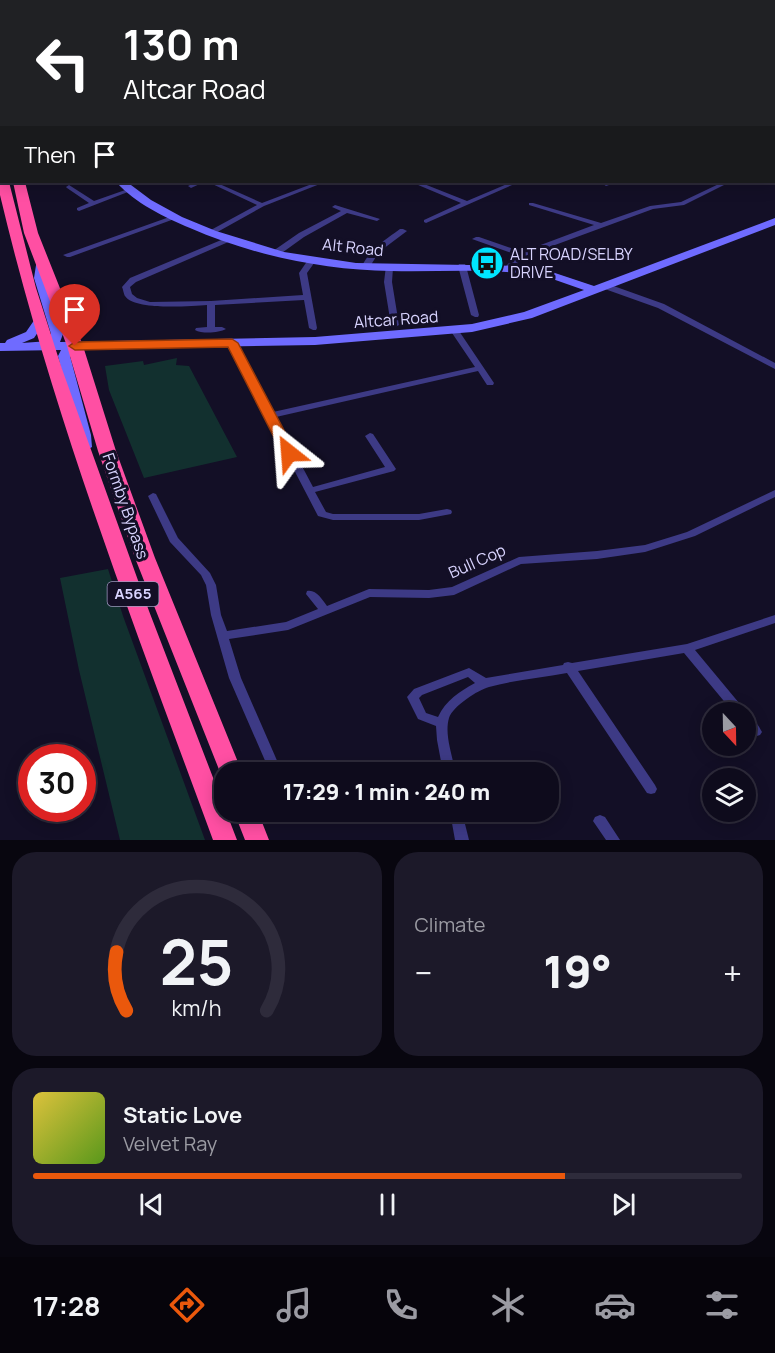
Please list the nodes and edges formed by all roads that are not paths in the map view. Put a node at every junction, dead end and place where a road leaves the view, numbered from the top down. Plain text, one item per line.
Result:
1 (3, 183) edge
2 (20, 183) edge
3 (122, 183) edge
4 (198, 183) edge
5 (213, 183) edge
6 (319, 183) edge
7 (416, 183) edge
8 (509, 183) edge
9 (616, 183) edge
10 (726, 183) edge
11 (606, 184) dead end
12 (191, 186) dead end
13 (69, 187) dead end
14 (130, 190) junction
15 (93, 203) junction
16 (466, 203) junction
17 (531, 204) dead end
18 (262, 205) junction
19 (335, 207) dead end
20 (79, 209) dead end
21 (347, 210) junction
22 (175, 217) junction
23 (377, 219) dead end
24 (426, 221) dead end
25 (775, 221) edge
26 (600, 225) junction
27 (403, 231) dead end
28 (213, 233) junction
29 (483, 239) dead end
30 (229, 240) junction
31 (276, 253) junction
32 (522, 254) junction
33 (67, 255) dead end
34 (313, 259) junction
35 (41, 261) junction
36 (366, 266) junction
37 (462, 266) junction
38 (509, 267) junction
39 (389, 268) junction
40 (600, 288) junction
41 (307, 297) junction
42 (211, 303) junction
43 (475, 315) dead end
44 (39, 322) junction
45 (395, 325) dead end
46 (313, 328) dead end
47 (222, 329) dead end
48 (199, 330) dead end
49 (211, 330) junction
50 (454, 330) junction
51 (232, 343) junction
52 (111, 345) junction
53 (0, 346) edge
54 (47, 346) junction
55 (75, 346) junction
56 (775, 366) edge
57 (480, 368) junction
58 (83, 370) junction
59 (490, 383) dead end
60 (269, 416) junction
61 (370, 436) dead end
62 (85, 456) junction
63 (309, 491) junction
64 (774, 494) edge
65 (153, 496) dead end
66 (447, 513) dead end
67 (311, 594) dead end
68 (325, 610) junction
69 (775, 619) edge
70 (224, 636) junction
71 (687, 648) junction
72 (568, 666) junction
73 (484, 683) junction
74 (732, 702) edge
75 (440, 723) junction
76 (227, 762) edge
77 (272, 762) edge
78 (447, 762) edge
79 (651, 789) dead end
80 (600, 820) dead end
81 (250, 822) edge
82 (458, 822) edge
83 (225, 840) edge
84 (258, 840) edge
85 (462, 840) edge
86 (613, 840) edge

1 - 44 highway, Formby Bypass / A565
2 - 35 highway, Formby Bypass / A565
3 - 14 main road, Alt Road
4 - 12 street
5 - 18 street
6 - 18 street
7 - 16 street
8 - 16 street
9 - 11 street
10 - 26 street
13 - 15 street
14 - 15 street
14 - 22 main road, Alt Road
15 - 20 street
16 - 24 street
17 - 26 street
18 - 28 street
19 - 21 street
21 - 23 street
21 - 31 street
22 - 28 main road, Alt Road
22 - 33 street
25 - 40 main road, Altcar Road
26 - 32 street
27 - 36 street
28 - 30 main road, Alt Road
29 - 32 street
30 - 31 main road, Alt Road
30 - 42 street
31 - 34 main road, Alt Road
32 - 38 street
34 - 36 main road, Alt Road
34 - 41 street
35 - 54 main road
35 - 55 highway, Formby Bypass / A565
36 - 39 main road, Alt Road
37 - 38 main road, Alt Road
37 - 39 main road, Alt Road
37 - 43 street
38 - 40 main road, Alt Road
39 - 45 street
40 - 50 main road, Altcar Road
40 - 56 street
41 - 42 street
41 - 46 street
42 - 49 street
44 - 53 main road
44 - 54 highway, Formby Bypass / A565
47 - 49 street
48 - 49 street
50 - 51 main road, Altcar Road
50 - 57 street
51 - 52 main road, Altcar Road
51 - 60 street
52 - 55 main road, Altcar Road
52 - 58 main road
53 - 54 main road, Altcar Road
54 - 55 main road, Altcar Road
54 - 62 highway, Formby Bypass / A565
55 - 58 highway, Formby Bypass / A565
55 - 62 main road
57 - 59 street
57 - 60 street
58 - 76 highway, Formby Bypass / A565
60 - 63 street
61 - 63 street
62 - 83 highway, Formby Bypass / A565
63 - 66 street
64 - 68 street, Bull Cop
65 - 70 street
67 - 68 street
68 - 70 street, Bull Cop
69 - 71 street
70 - 77 street
71 - 72 street
71 - 74 street
72 - 73 street
72 - 79 street
73 - 75 street
73 - 75 street
75 - 78 street
80 - 86 street
81 - 84 highway
82 - 85 street

